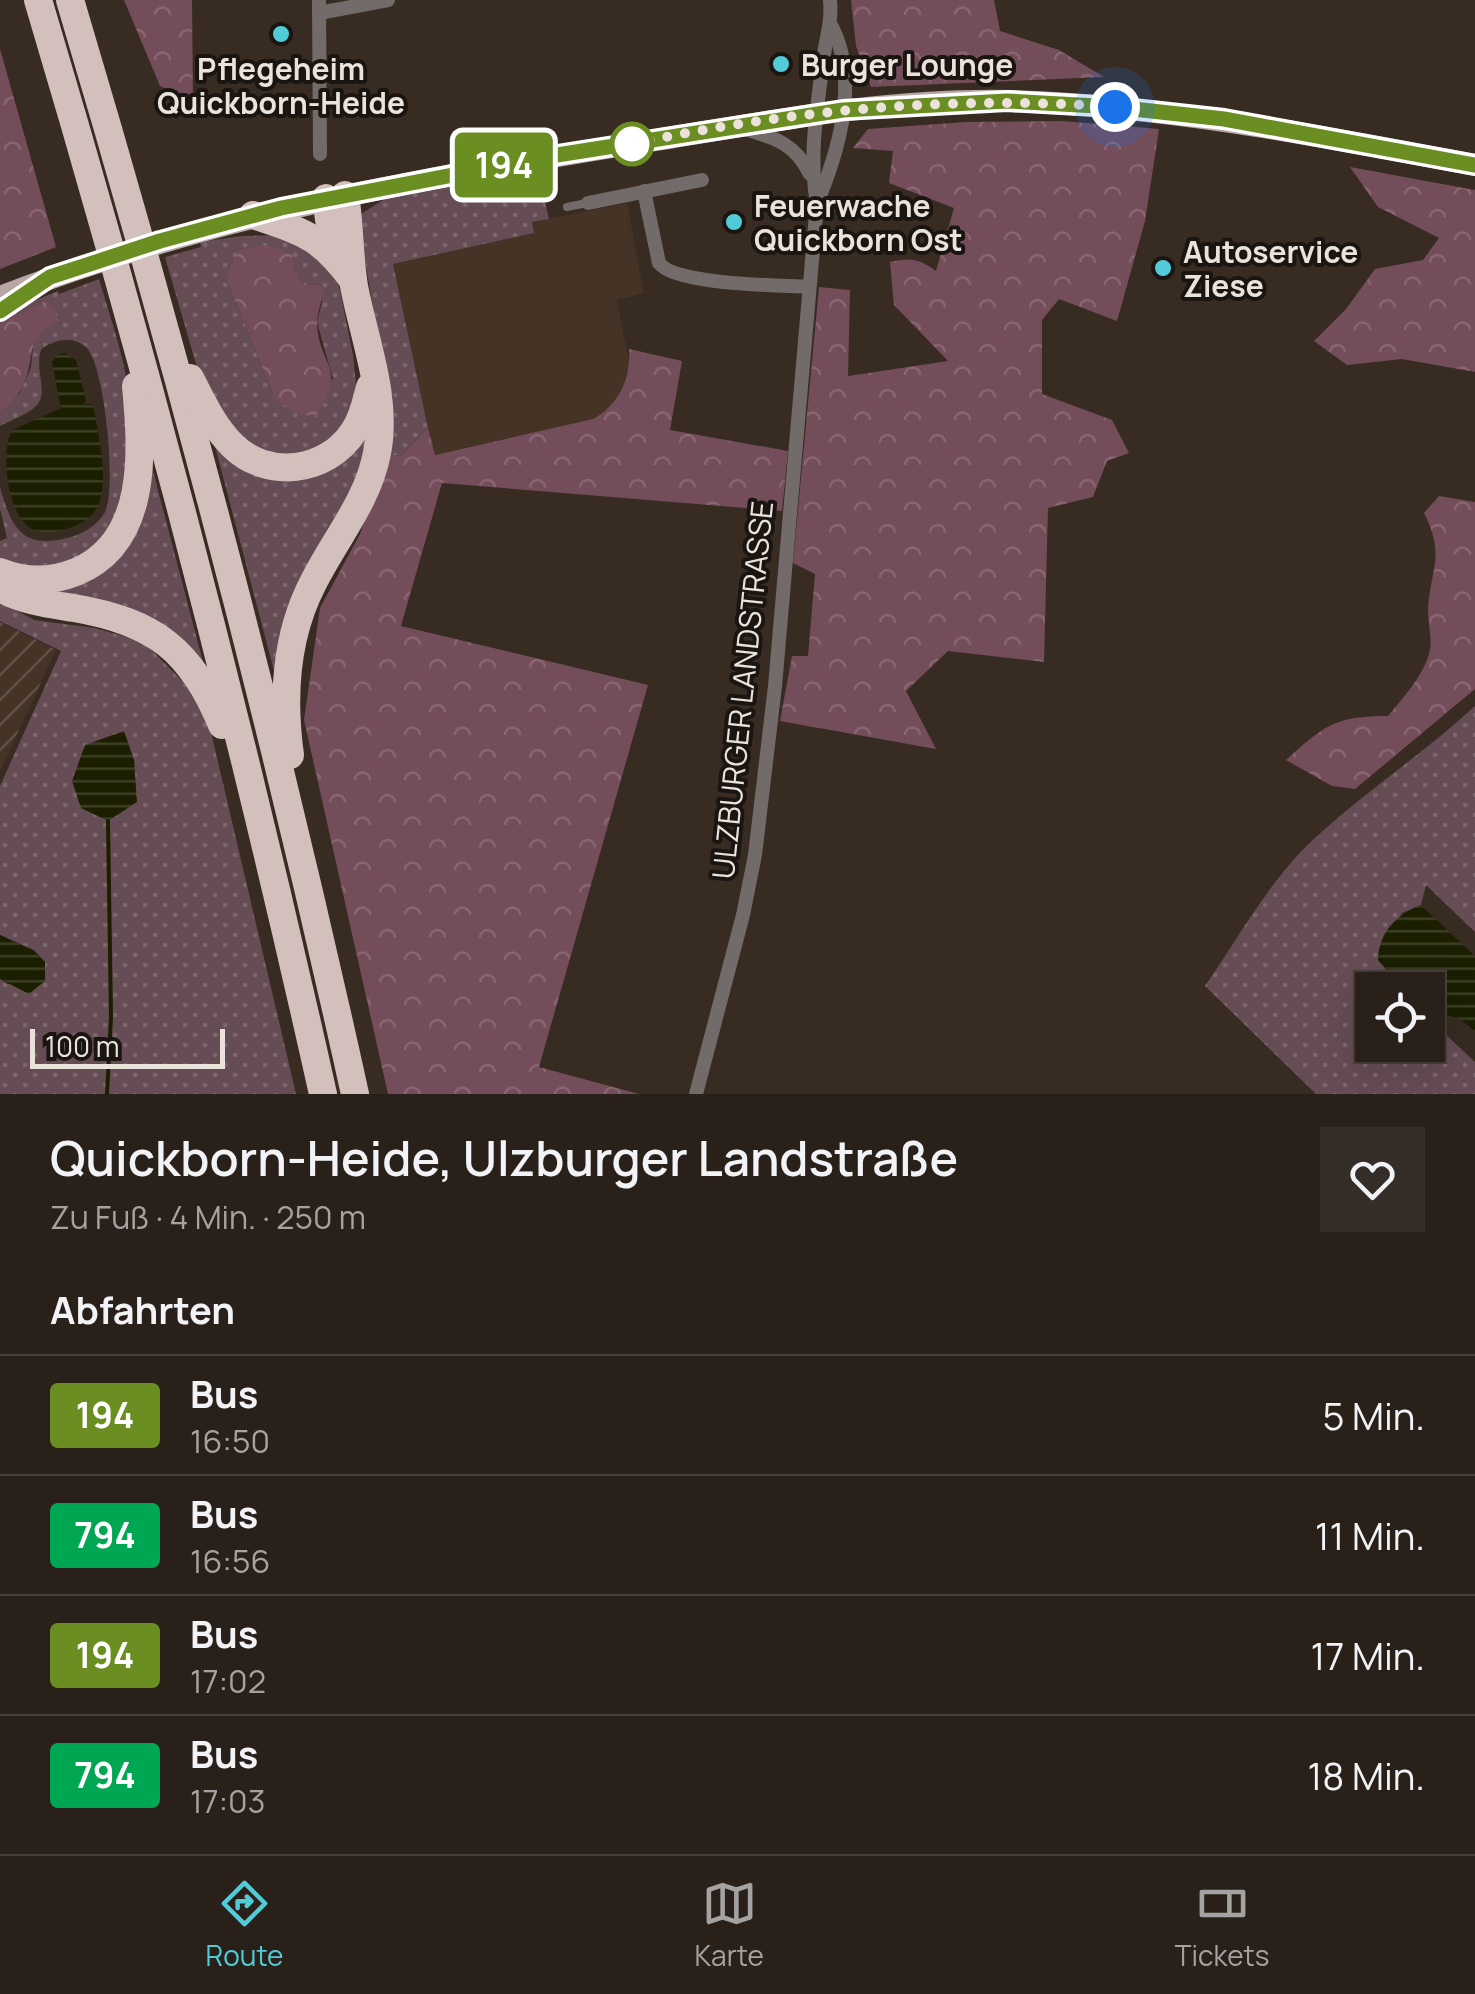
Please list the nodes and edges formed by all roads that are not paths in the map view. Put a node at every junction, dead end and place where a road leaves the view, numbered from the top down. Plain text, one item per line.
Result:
1 (38, 0) edge
2 (70, 0) edge
3 (388, 0) edge
4 (830, 0) edge
5 (319, 6) edge
6 (832, 26) junction
7 (843, 110) junction
8 (818, 112) junction
9 (735, 126) junction
10 (320, 154) dead end
11 (1475, 165) edge
12 (812, 177) junction
13 (702, 180) dead end
14 (644, 190) junction
15 (335, 196) junction
16 (588, 203) joint
17 (817, 203) junction
18 (567, 207) dead end
19 (252, 215) junction
20 (334, 254) junction
21 (51, 277) junction
22 (353, 280) junction
23 (809, 288) junction
24 (0, 296) edge
25 (0, 310) edge
26 (131, 319) junction
27 (165, 328) junction
28 (373, 377) junction
29 (0, 572) edge
30 (0, 588) edge
31 (256, 808) junction
32 (295, 836) junction
33 (323, 1094) edge
34 (355, 1094) edge
35 (696, 1094) edge

1 - 26 highway
2 - 27 highway
3 - 5 street
4 - 6 street, ULZBURGER LANDSTRASSE
5 - 10 street
6 - 7 street, ULZBURGER LANDSTRASSE
6 - 8 street, ULZBURGER LANDSTRASSE
7 - 8 main road
7 - 11 main road
7 - 17 street, ULZBURGER LANDSTRASSE
8 - 9 main road
8 - 12 street, ULZBURGER LANDSTRASSE
9 - 12 street, ULZBURGER LANDSTRASSE
9 - 15 main road
12 - 17 street, ULZBURGER LANDSTRASSE
13 - 14 street
14 - 16 street
14 - 23 street
15 - 19 main road
15 - 20 highway
15 - 22 highway
16 - 18 lane
17 - 23 street, ULZBURGER LANDSTRASSE
19 - 20 highway
19 - 21 main road
20 - 22 highway
21 - 24 main road
21 - 25 main road
22 - 28 highway
23 - 35 street, ULZBURGER LANDSTRASSE
26 - 29 highway
26 - 31 highway
27 - 28 highway
27 - 32 highway
28 - 32 highway
30 - 31 highway
31 - 33 highway
32 - 34 highway

